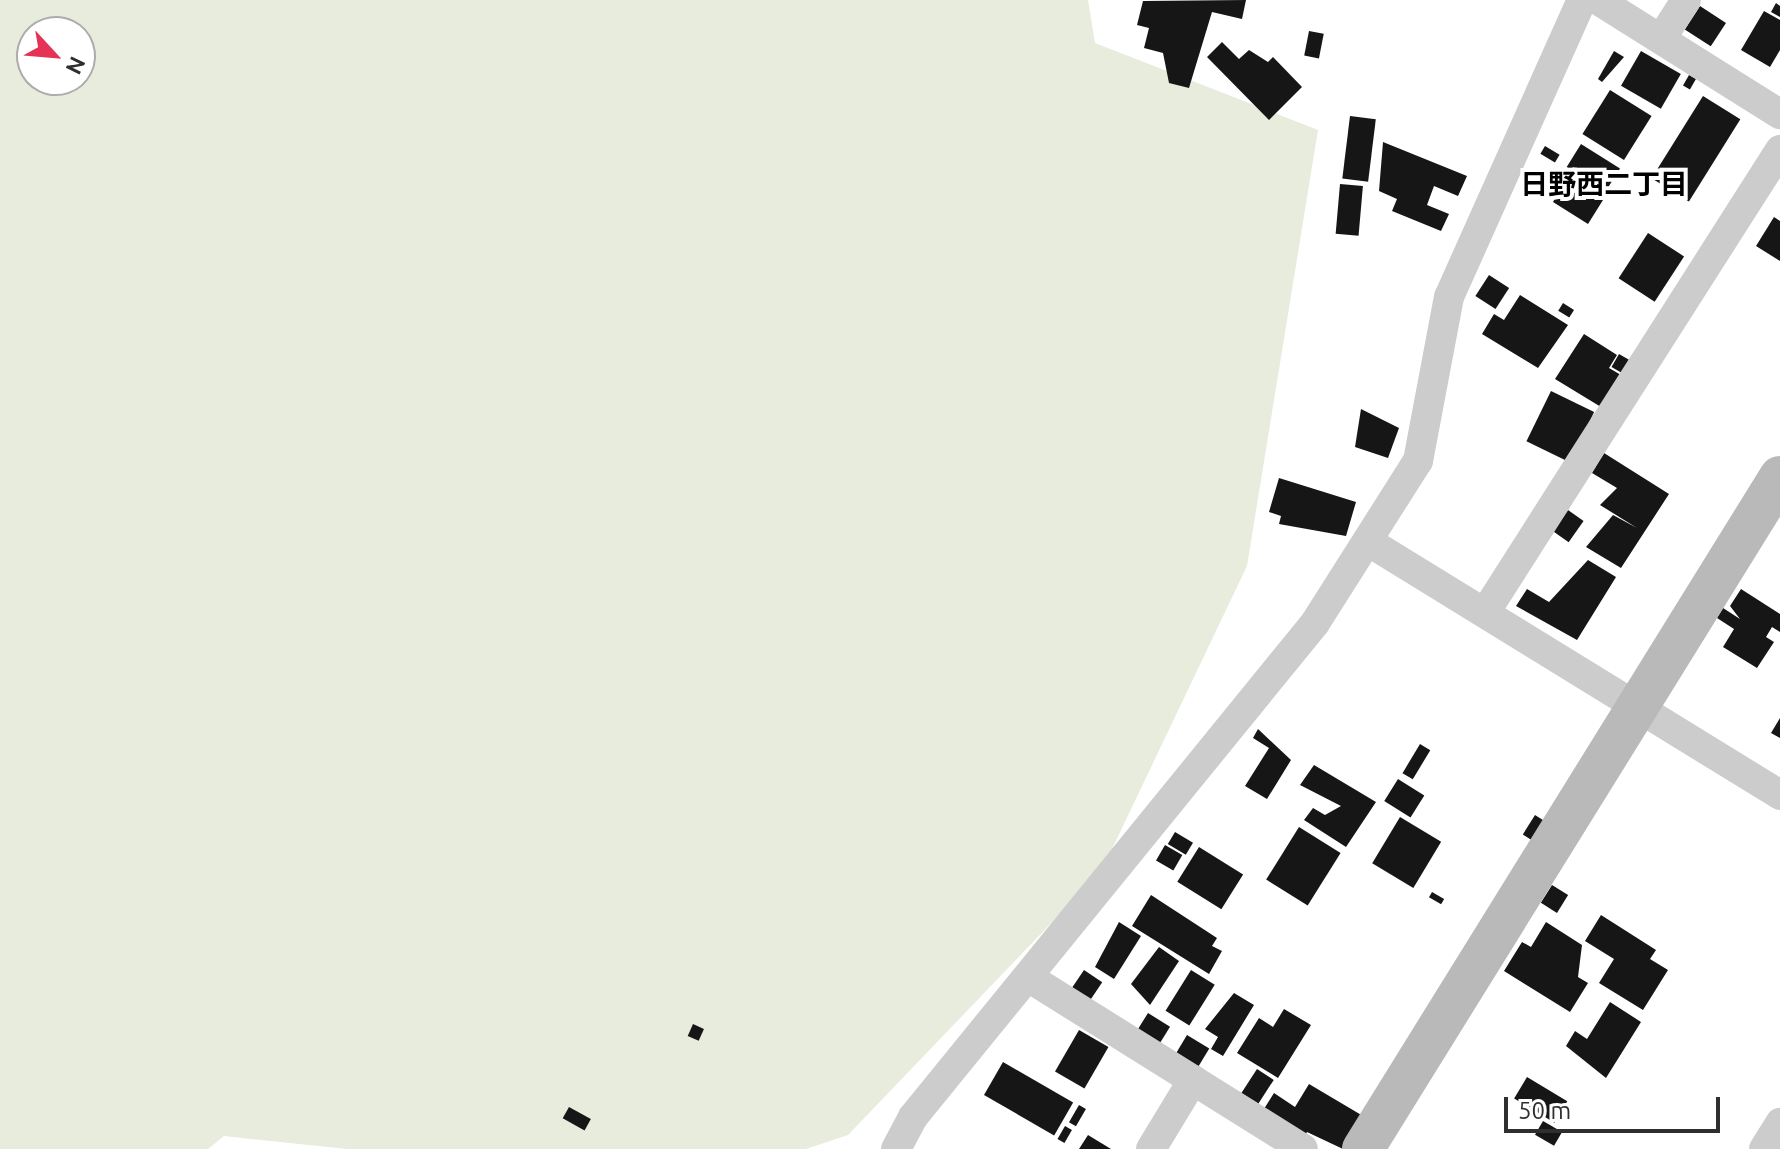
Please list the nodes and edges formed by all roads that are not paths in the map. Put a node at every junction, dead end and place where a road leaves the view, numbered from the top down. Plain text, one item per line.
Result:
1 (1582, 0) edge
2 (1598, 0) edge
3 (1686, 0) edge
4 (1661, 39) junction
5 (1780, 114) edge
6 (1780, 150) edge
7 (1780, 477) edge
8 (1369, 542) junction
9 (1486, 611) junction
10 (1638, 709) junction
11 (1780, 795) edge
12 (1028, 977) junction
13 (1193, 1080) junction
14 (1780, 1123) edge
15 (896, 1149) edge
16 (1151, 1149) edge
17 (1303, 1149) edge
18 (1363, 1149) edge
19 (1764, 1149) edge

1 - 8 street
2 - 4 street
3 - 4 street
4 - 5 street
6 - 9 street
7 - 10 street
8 - 9 street
8 - 12 street
9 - 10 street
10 - 11 street
10 - 18 street
12 - 13 street
12 - 15 street
13 - 16 street
13 - 17 street
14 - 19 street

